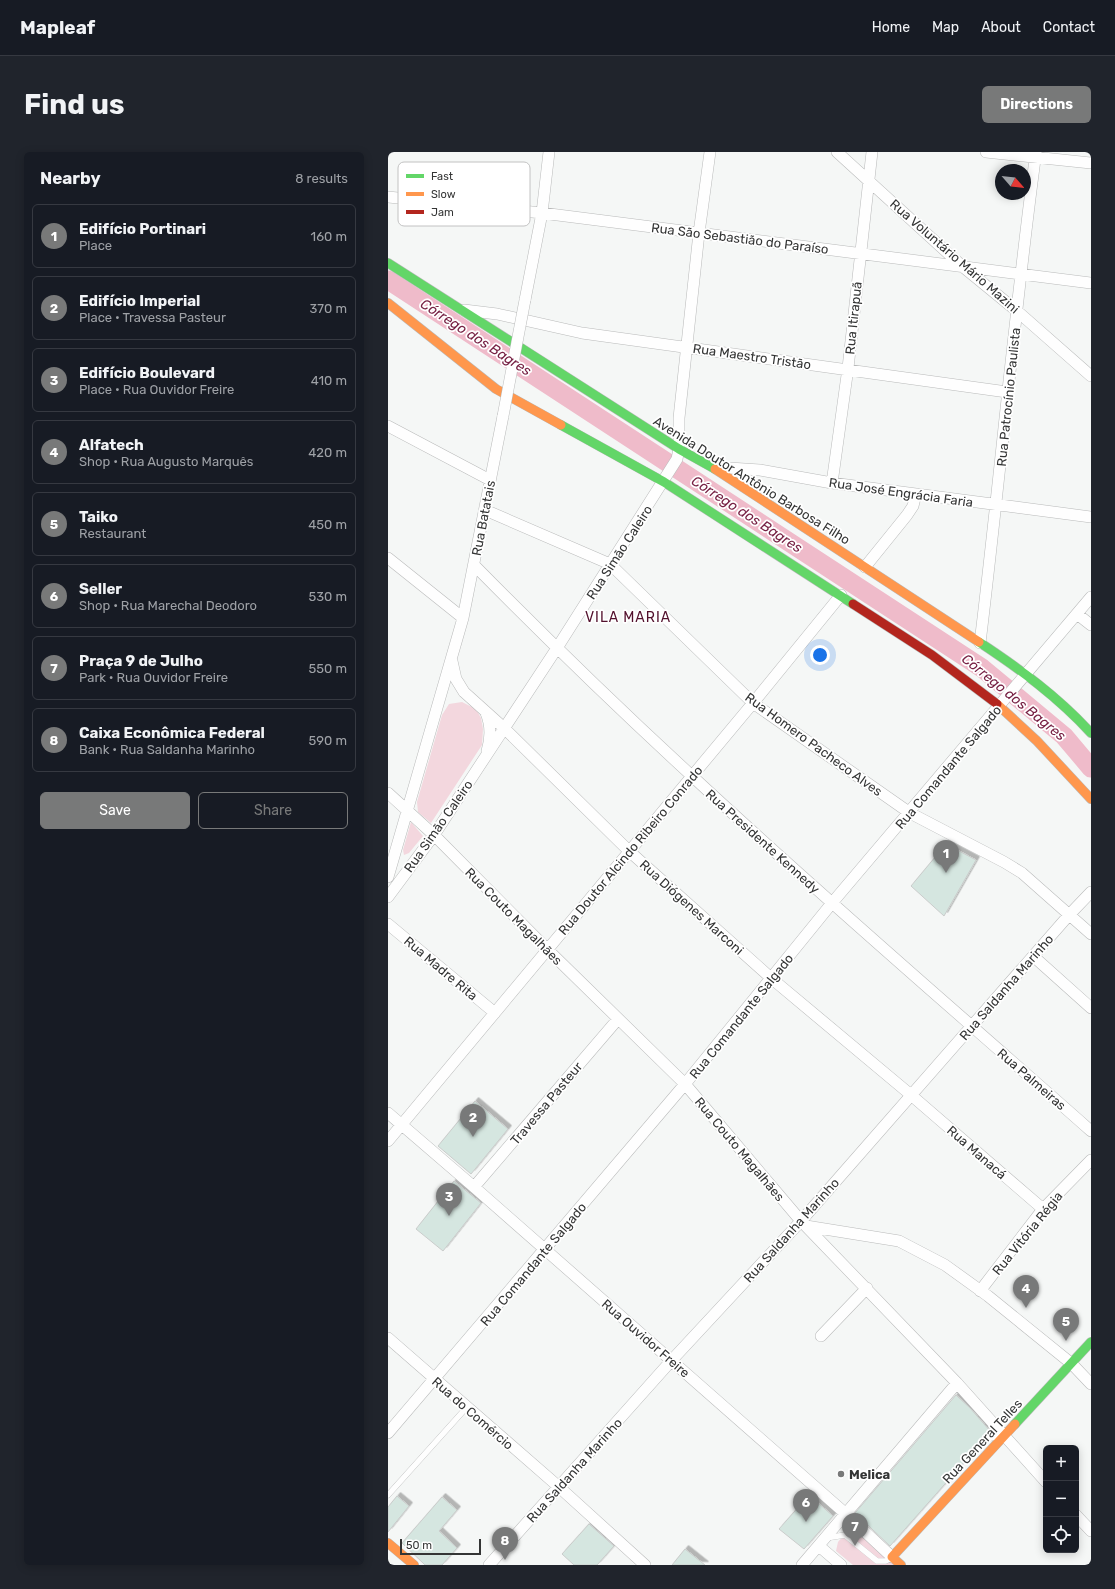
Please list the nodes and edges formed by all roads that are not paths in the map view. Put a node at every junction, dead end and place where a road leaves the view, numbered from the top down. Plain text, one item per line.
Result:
1 (549, 152) edge
2 (710, 152) edge
3 (837, 152) edge
4 (872, 152) edge
5 (986, 152) edge
6 (1036, 155) edge
7 (1091, 163) edge
8 (868, 179) junction
9 (388, 197) edge
10 (398, 198) edge
11 (530, 212) edge
12 (542, 213) junction
13 (699, 233) junction
14 (860, 253) junction
15 (388, 263) edge
16 (962, 266) junction
17 (1021, 274) junction
18 (1091, 283) edge
19 (388, 303) edge
20 (458, 309) junction
21 (1017, 311) junction
22 (497, 314) junction
23 (488, 328) junction
24 (687, 347) junction
25 (848, 368) junction
26 (1091, 376) edge
27 (1007, 392) junction
28 (388, 426) edge
29 (678, 454) junction
30 (711, 466) junction
31 (490, 480) junction
32 (666, 480) junction
33 (832, 483) junction
34 (916, 494) junction
35 (997, 505) junction
36 (485, 510) junction
37 (1091, 517) edge
38 (388, 558) edge
39 (610, 564) junction
40 (474, 565) junction
41 (865, 567) junction
42 (841, 595) junction
43 (1091, 597) edge
44 (1077, 614) junction
45 (463, 618) junction
46 (1091, 625) edge
47 (980, 643) junction
48 (557, 648) junction
49 (452, 661) junction
50 (1026, 674) junction
51 (464, 692) junction
52 (441, 695) junction
53 (753, 703) junction
54 (1001, 703) junction
55 (514, 713) junction
56 (489, 715) junction
57 (504, 728) junction
58 (1091, 733) edge
59 (486, 755) junction
60 (691, 776) junction
61 (388, 793) edge
62 (1091, 799) edge
63 (407, 810) junction
64 (910, 813) junction
65 (434, 835) junction
66 (629, 851) junction
67 (388, 877) edge
68 (1091, 892) edge
69 (388, 897) edge
70 (832, 903) junction
71 (1069, 915) junction
72 (388, 924) edge
73 (1091, 934) edge
74 (548, 950) junction
75 (1033, 956) junction
76 (771, 978) junction
77 (1091, 1008) edge
78 (495, 1013) junction
79 (618, 1019) junction
80 (972, 1026) junction
81 (685, 1084) junction
82 (911, 1095) junction
83 (388, 1113) edge
84 (401, 1125) junction
85 (1091, 1131) edge
86 (388, 1140) edge
87 (1091, 1160) edge
88 (474, 1187) junction
89 (1043, 1209) junction
90 (804, 1223) junction
91 (545, 1250) junction
92 (867, 1288) junction
93 (980, 1291) junction
94 (821, 1336) dead end
95 (388, 1338) edge
96 (1091, 1342) edge
97 (671, 1361) junction
98 (1072, 1364) junction
99 (435, 1379) junction
100 (957, 1383) junction
101 (1091, 1384) edge
102 (467, 1407) junction
103 (388, 1432) edge
104 (1004, 1435) junction
105 (986, 1439) dead end
106 (1045, 1481) edge
107 (559, 1487) junction
108 (388, 1494) edge
109 (846, 1514) junction
110 (1078, 1517) edge
111 (1091, 1531) edge
112 (822, 1542) junction
113 (388, 1543) edge
114 (892, 1557) junction
115 (414, 1565) edge
116 (489, 1565) edge
117 (645, 1565) edge
118 (802, 1565) edge
119 (841, 1565) edge
120 (901, 1565) edge

1 - 12 street, Rua Batatais
2 - 13 street
3 - 8 street, Rua Voluntário Mário Mazini
4 - 8 street, Rua Itirapuã
5 - 6 street
6 - 7 street
6 - 17 street, Rua Patrocínio Paulista
8 - 14 street, Rua Itirapuã
8 - 16 street, Rua Voluntário Mário Mazini
9 - 10 street, Rua São Sebastião do Paraíso
11 - 12 street, Rua São Sebastião do Paraíso
12 - 13 street, Rua São Sebastião do Paraíso
12 - 31 street, Rua Batatais, bridge
13 - 14 street, Rua São Sebastião do Paraíso
13 - 24 street
14 - 16 street, Rua São Sebastião do Paraíso
14 - 25 street, Rua Itirapuã
15 - 20 main road, Avenida Doutor Antônio Barbosa Filho
16 - 17 street, Rua São Sebastião do Paraíso
16 - 21 street, Rua Voluntário Mário Mazini
17 - 18 street, Rua São Sebastião do Paraíso
17 - 21 street, Rua Patrocínio Paulista
19 - 32 main road
20 - 22 street, Rua Maestro Tristão
20 - 23 main road, Avenida Doutor Antônio Barbosa Filho
21 - 26 street, Rua Voluntário Mário Mazini
21 - 27 street, Rua Patrocínio Paulista
22 - 23 street
22 - 24 street, Rua Maestro Tristão
23 - 29 main road, Avenida Doutor Antônio Barbosa Filho
24 - 25 street, Rua Maestro Tristão
24 - 29 street
25 - 27 street, Rua Maestro Tristão
25 - 33 street, Rua Itirapuã
27 - 35 street, Rua Patrocínio Paulista
28 - 31 street
29 - 30 main road, Avenida Doutor Antônio Barbosa Filho
29 - 32 street, Rua Simão Caleiro
30 - 33 street, Rua José Engrácia Faria
30 - 41 main road, Avenida Doutor Antônio Barbosa Filho
31 - 36 street, Rua Batatais
32 - 39 street, Rua Simão Caleiro
32 - 42 main road
33 - 34 street, Rua José Engrácia Faria
34 - 35 street, Rua José Engrácia Faria
34 - 41 street
35 - 37 street, Rua José Engrácia Faria
35 - 47 street, Rua Patrocínio Paulista
36 - 39 street, Rua Homero Pacheco Alves
36 - 40 street, Rua Batatais
38 - 45 street
39 - 48 street, Rua Simão Caleiro
39 - 53 street, Rua Homero Pacheco Alves
40 - 45 street, Rua Batatais
40 - 48 street, Rua Presidente Kennedy
41 - 47 main road, Avenida Doutor Antônio Barbosa Filho
42 - 53 street, Rua Doutor Alcindo Ribeiro Conrado
42 - 54 main road
43 - 44 street, Rua Comandante Salgado
44 - 46 street
44 - 50 street, Rua Comandante Salgado
45 - 49 street, Rua Batatais
47 - 50 main road, Avenida Doutor Antônio Barbosa Filho
48 - 55 street, Rua Simão Caleiro
48 - 60 street, Rua Presidente Kennedy
49 - 51 street, Rua Diógenes Marconi
49 - 52 street, Rua Batatais
50 - 54 street, Rua Comandante Salgado
50 - 58 main road, Avenida Doutor Antônio Barbosa Filho
51 - 52 street
51 - 56 street, Rua Diógenes Marconi
52 - 63 street, Rua Batatais
53 - 60 street, Rua Doutor Alcindo Ribeiro Conrado
53 - 64 street, Rua Homero Pacheco Alves
54 - 62 main road
54 - 64 street, Rua Comandante Salgado
55 - 56 street
55 - 57 street, Rua Simão Caleiro
56 - 57 street, Rua Diógenes Marconi
56 - 59 street, Rua Simão Caleiro
57 - 59 street, Rua Simão Caleiro
57 - 66 street, Rua Diógenes Marconi
59 - 65 street, Rua Simão Caleiro
60 - 66 street, Rua Doutor Alcindo Ribeiro Conrado
60 - 70 street, Rua Presidente Kennedy
61 - 63 street, Rua Couto Magalhães
63 - 65 street, Rua Couto Magalhães
63 - 67 street, Rua Batatais
64 - 70 street, Rua Comandante Salgado
64 - 71 street, Rua Homero Pacheco Alves
65 - 69 street, Rua Simão Caleiro
65 - 74 street, Rua Couto Magalhães
66 - 74 street, Rua Doutor Alcindo Ribeiro Conrado
66 - 76 street, Rua Diógenes Marconi
68 - 71 street, Rua Saldanha Marinho
70 - 76 street, Rua Comandante Salgado
70 - 80 street, Rua Presidente Kennedy
71 - 73 street, Rua Homero Pacheco Alves
71 - 75 street, Rua Saldanha Marinho
72 - 78 street, Rua Madre Rita
74 - 78 street, Rua Doutor Alcindo Ribeiro Conrado
74 - 79 street, Rua Couto Magalhães
75 - 77 street
75 - 80 street, Rua Saldanha Marinho
76 - 81 street, Rua Comandante Salgado
76 - 82 street, Rua Diógenes Marconi
78 - 84 street, Rua Doutor Alcindo Ribeiro Conrado
79 - 81 street, Rua Couto Magalhães
79 - 88 street, Travessa Pasteur
80 - 82 street, Rua Saldanha Marinho
80 - 85 street, Rua Palmeiras
81 - 90 street, Rua Couto Magalhães
81 - 91 street, Rua Comandante Salgado
82 - 89 street, Rua Manacá
82 - 90 street, Rua Saldanha Marinho
83 - 84 street, Rua Ouvidor Freire
84 - 86 street, Rua Doutor Alcindo Ribeiro Conrado
84 - 88 street, Rua Ouvidor Freire
87 - 89 street, Rua Vitória Régia
88 - 91 street, Rua Ouvidor Freire
89 - 93 street, Rua Vitória Régia
90 - 92 street, Rua Couto Magalhães
90 - 93 street
90 - 97 street, Rua Saldanha Marinho
91 - 97 street, Rua Ouvidor Freire
91 - 99 street, Rua Comandante Salgado
92 - 94 street
92 - 100 street, Rua Couto Magalhães
93 - 98 street
95 - 99 street, Rua do Comércio
96 - 98 main road, Rua General Telles
97 - 107 street, Rua Saldanha Marinho
97 - 109 street, Rua Ouvidor Freire
98 - 101 street
98 - 104 main road, Rua General Telles
99 - 102 street, Rua do Comércio
99 - 103 street, Rua Comandante Salgado
100 - 104 street, Rua Couto Magalhães
100 - 109 street
102 - 107 street, Rua do Comércio
102 - 108 lane
104 - 105 lane
104 - 106 street, Rua Couto Magalhães
104 - 114 main road, Rua General Telles
107 - 116 street, Rua Saldanha Marinho
107 - 117 street, Rua do Comércio
109 - 112 street
109 - 114 street, Rua Ouvidor Freire
110 - 111 street
112 - 114 lane
112 - 118 street
112 - 119 street
113 - 115 main road
114 - 120 main road, Rua Ouvidor Freire

